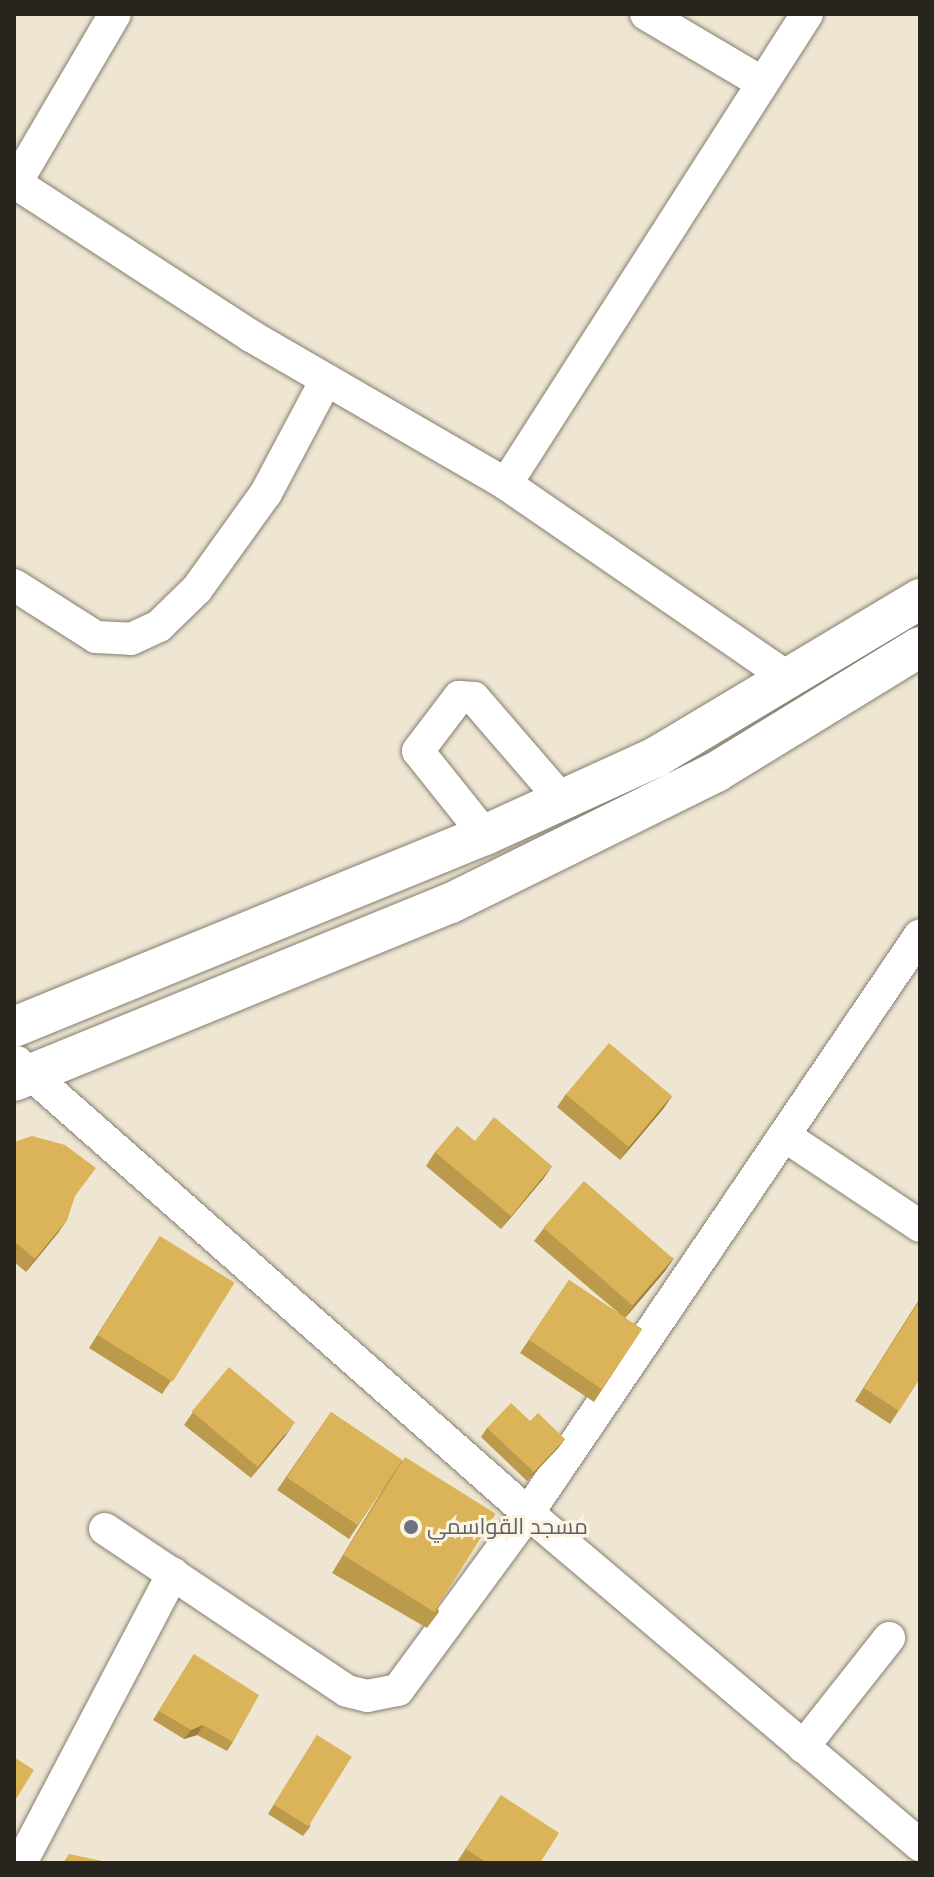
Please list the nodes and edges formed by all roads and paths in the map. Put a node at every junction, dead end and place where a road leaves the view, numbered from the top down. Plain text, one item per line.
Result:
1 (115, 14) edge
2 (646, 14) edge
3 (807, 14) edge
4 (761, 82) junction
5 (15, 184) edge
6 (326, 380) junction
7 (506, 484) junction
8 (14, 585) edge
9 (920, 599) edge
10 (920, 647) edge
11 (788, 678) junction
12 (562, 800) junction
13 (485, 835) junction
14 (920, 935) edge
15 (14, 1027) edge
16 (21, 1072) edge
17 (785, 1136) junction
18 (920, 1226) edge
19 (528, 1513) junction
20 (105, 1529) dead end
21 (173, 1573) junction
22 (889, 1638) dead end
23 (803, 1747) junction
24 (920, 1845) edge
25 (21, 1863) edge

1 - 5 street
2 - 4 street
3 - 4 street
4 - 7 street
5 - 6 street
6 - 7 street
6 - 8 street
7 - 11 street
9 - 11 main road
10 - 16 main road
11 - 12 main road
12 - 13 main road
12 - 13 street
13 - 15 main road
14 - 17 street
16 - 19 street
17 - 18 street
17 - 19 street
19 - 21 street
19 - 23 street
20 - 21 street
21 - 25 street
22 - 23 street
23 - 24 street

